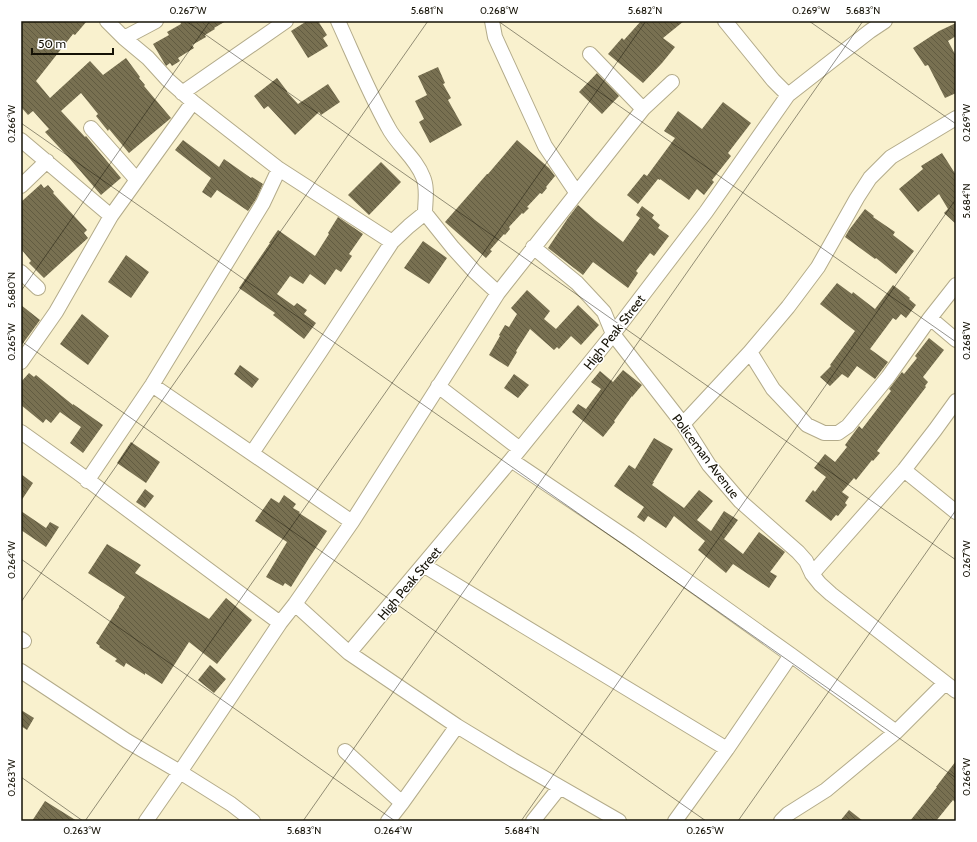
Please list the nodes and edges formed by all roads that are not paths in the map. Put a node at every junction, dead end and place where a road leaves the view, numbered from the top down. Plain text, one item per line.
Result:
1 (107, 21) edge
2 (156, 21) edge
3 (286, 21) edge
4 (338, 21) edge
5 (492, 21) edge
6 (725, 21) edge
7 (886, 21) edge
8 (867, 26) edge
9 (124, 38) junction
10 (590, 54) dead end
11 (672, 82) dead end
12 (182, 93) junction
13 (788, 95) junction
14 (192, 102) junction
15 (643, 109) junction
16 (956, 118) edge
17 (91, 128) dead end
18 (21, 140) edge
19 (47, 161) junction
20 (279, 169) junction
21 (137, 180) junction
22 (21, 186) edge
23 (576, 192) junction
24 (425, 213) junction
25 (111, 216) junction
26 (392, 242) junction
27 (534, 246) junction
28 (21, 272) edge
29 (956, 285) edge
30 (38, 288) dead end
31 (498, 293) junction
32 (930, 318) junction
33 (613, 334) junction
34 (956, 340) edge
35 (750, 352) junction
36 (21, 362) edge
37 (152, 385) junction
38 (438, 386) junction
39 (956, 401) edge
40 (683, 424) junction
41 (21, 432) edge
42 (520, 449) junction
43 (252, 453) junction
44 (511, 460) junction
45 (904, 470) junction
46 (87, 481) junction
47 (956, 512) edge
48 (352, 522) junction
49 (423, 565) junction
50 (812, 574) junction
51 (295, 604) junction
52 (280, 623) junction
53 (349, 654) junction
54 (792, 655) junction
55 (21, 671) edge
56 (951, 687) edge
57 (458, 726) junction
58 (896, 732) junction
59 (727, 749) junction
60 (345, 751) dead end
61 (180, 772) junction
62 (560, 787) junction
63 (402, 803) junction
64 (146, 821) edge
65 (253, 821) edge
66 (388, 821) edge
67 (533, 821) edge
68 (619, 821) edge
69 (675, 821) edge
70 (781, 821) edge

1 - 9 street
2 - 9 street
3 - 12 street
4 - 24 street
5 - 23 street
6 - 13 street
7 - 8 street, High Peak Street
8 - 13 street, High Peak Street
9 - 12 street
10 - 15 street
11 - 15 street
12 - 14 street
13 - 33 street, High Peak Street
14 - 20 street
14 - 21 street
15 - 23 street
16 - 35 street
17 - 21 street
18 - 19 street
19 - 22 street
19 - 25 street
20 - 26 street
20 - 37 street
21 - 25 street
23 - 27 street
24 - 26 street
24 - 31 street
25 - 36 street
26 - 43 street
27 - 31 street
27 - 33 street, Policeman Avenue
28 - 30 street
29 - 32 street
31 - 38 street
32 - 34 street
32 - 35 street
33 - 40 street, Policeman Avenue
33 - 42 street, High Peak Street
35 - 40 street
37 - 43 street
37 - 46 street
38 - 42 street
38 - 48 street
39 - 45 street
40 - 50 street, Policeman Avenue
41 - 46 street
42 - 44 street, High Peak Street
43 - 48 street
44 - 49 street, High Peak Street
44 - 54 street
45 - 47 street
45 - 50 street
46 - 52 street
48 - 51 street
49 - 53 street, High Peak Street
49 - 59 street
50 - 56 street, Policeman Avenue
51 - 52 street
51 - 53 street
52 - 61 street
53 - 57 street
54 - 58 street
54 - 59 street
55 - 61 street
56 - 58 street
57 - 62 street
57 - 63 street
58 - 70 street
59 - 69 street
60 - 63 street
61 - 64 street
61 - 65 street
62 - 67 street
62 - 68 street
63 - 66 street

